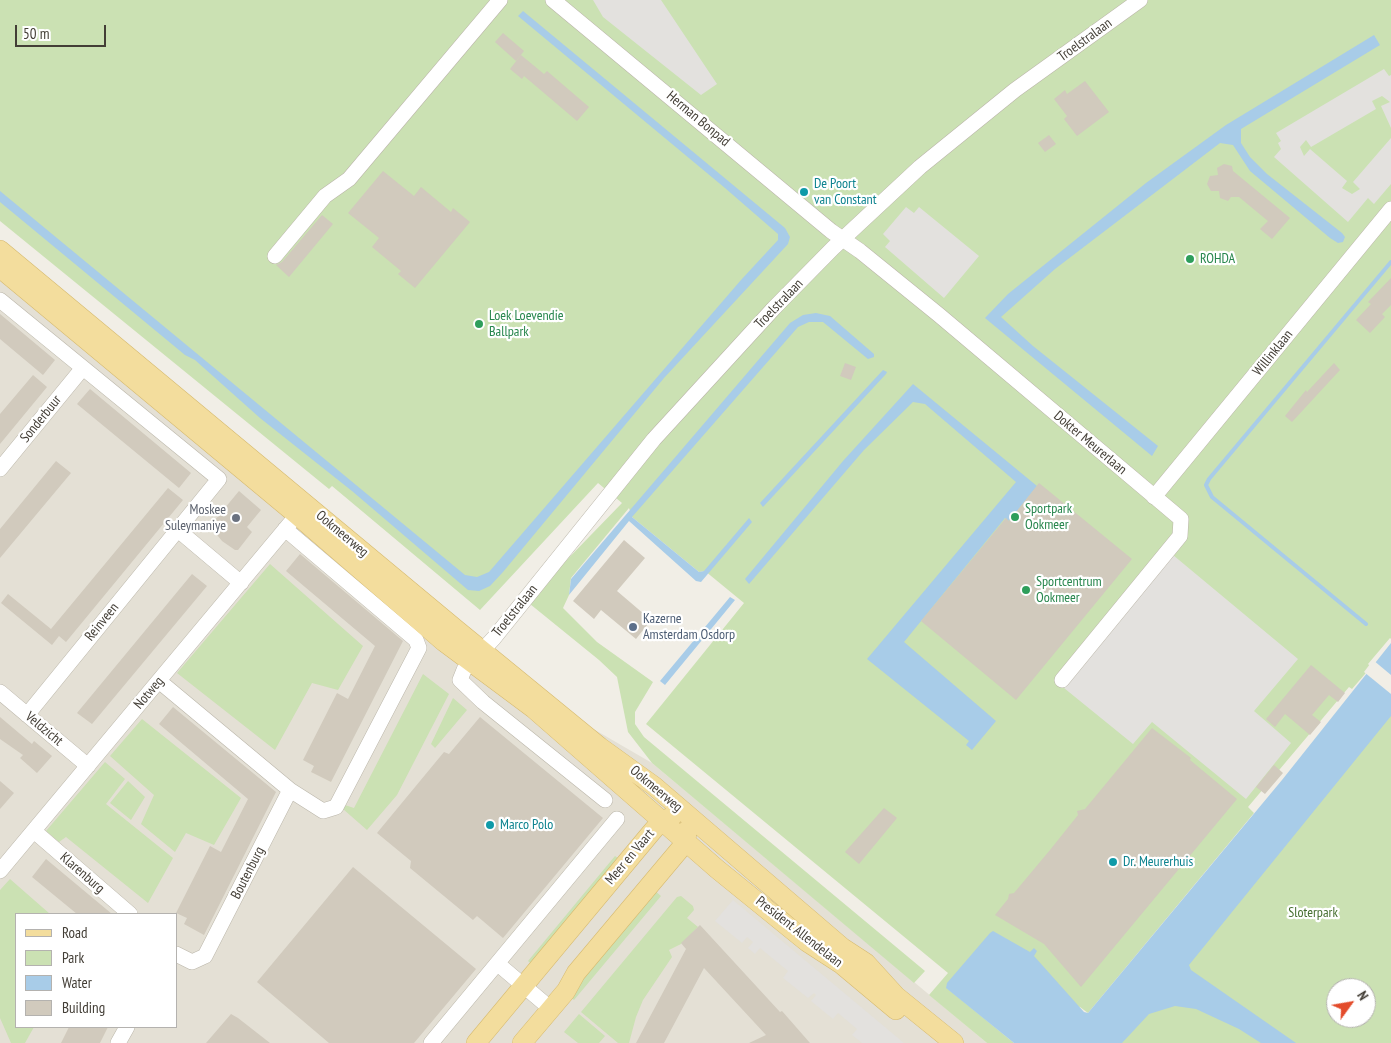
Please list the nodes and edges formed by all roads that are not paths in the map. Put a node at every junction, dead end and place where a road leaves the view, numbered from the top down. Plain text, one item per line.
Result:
1 (500, 0) edge
2 (553, 0) edge
3 (1140, 0) edge
4 (1391, 209) edge
5 (842, 239) junction
6 (0, 250) edge
7 (275, 256) dead end
8 (0, 268) edge
9 (0, 300) edge
10 (82, 369) junction
11 (0, 469) edge
12 (1154, 497) junction
13 (297, 515) junction
14 (286, 529) junction
15 (178, 530) junction
16 (241, 583) junction
17 (477, 656) junction
18 (1062, 680) dead end
19 (159, 681) junction
20 (0, 692) edge
21 (27, 715) junction
22 (88, 766) junction
23 (290, 790) junction
24 (605, 800) dead end
25 (687, 815) junction
26 (617, 819) dead end
27 (662, 820) junction
28 (34, 831) junction
29 (686, 842) junction
30 (6, 853) edge
31 (0, 871) edge
32 (129, 913) edge
33 (178, 955) edge
34 (498, 964) junction
35 (524, 985) junction
36 (551, 1009) junction
37 (126, 1028) edge
38 (118, 1043) edge
39 (431, 1043) edge
40 (476, 1043) edge
41 (522, 1043) edge
42 (936, 1043) edge
43 (954, 1043) edge

1 - 7 street
2 - 5 street, Herman Bonpad
3 - 5 street, Troelstralaan
4 - 12 street, Willinklaan
5 - 12 street, Dokter Meurerlaan
5 - 17 street, Troelstralaan
6 - 17 main road, Ookmeerweg
8 - 13 main road, Ookmeerweg
9 - 10 street
10 - 11 street, Sonderbuur
10 - 15 street, Reinveen
12 - 18 street, Dokter Meurerlaan
13 - 14 street, Notweg
13 - 17 main road, Ookmeerweg
14 - 16 street, Notweg
14 - 23 street
15 - 16 street
15 - 21 street, Reinveen
16 - 19 street, Notweg
17 - 24 street
17 - 25 main road, Ookmeerweg
17 - 27 main road, Ookmeerweg
19 - 22 street, Notweg
19 - 23 street
20 - 21 street, Veldzicht
21 - 22 street, Veldzicht
22 - 28 street, Notweg
23 - 33 street, Boutenburg
25 - 27 main road, Meer en Vaart
25 - 29 main road
25 - 43 main road, President Allendelaan
26 - 34 street
27 - 29 main road, President Allendelaan
27 - 35 main road, Meer en Vaart
28 - 30 street, Notweg
28 - 32 street, Klarenburg
29 - 36 main road
29 - 42 main road, President Allendelaan
30 - 31 street, Notweg
34 - 35 street
34 - 39 street
35 - 36 street
35 - 40 main road, Meer en Vaart
36 - 41 main road
37 - 38 street

